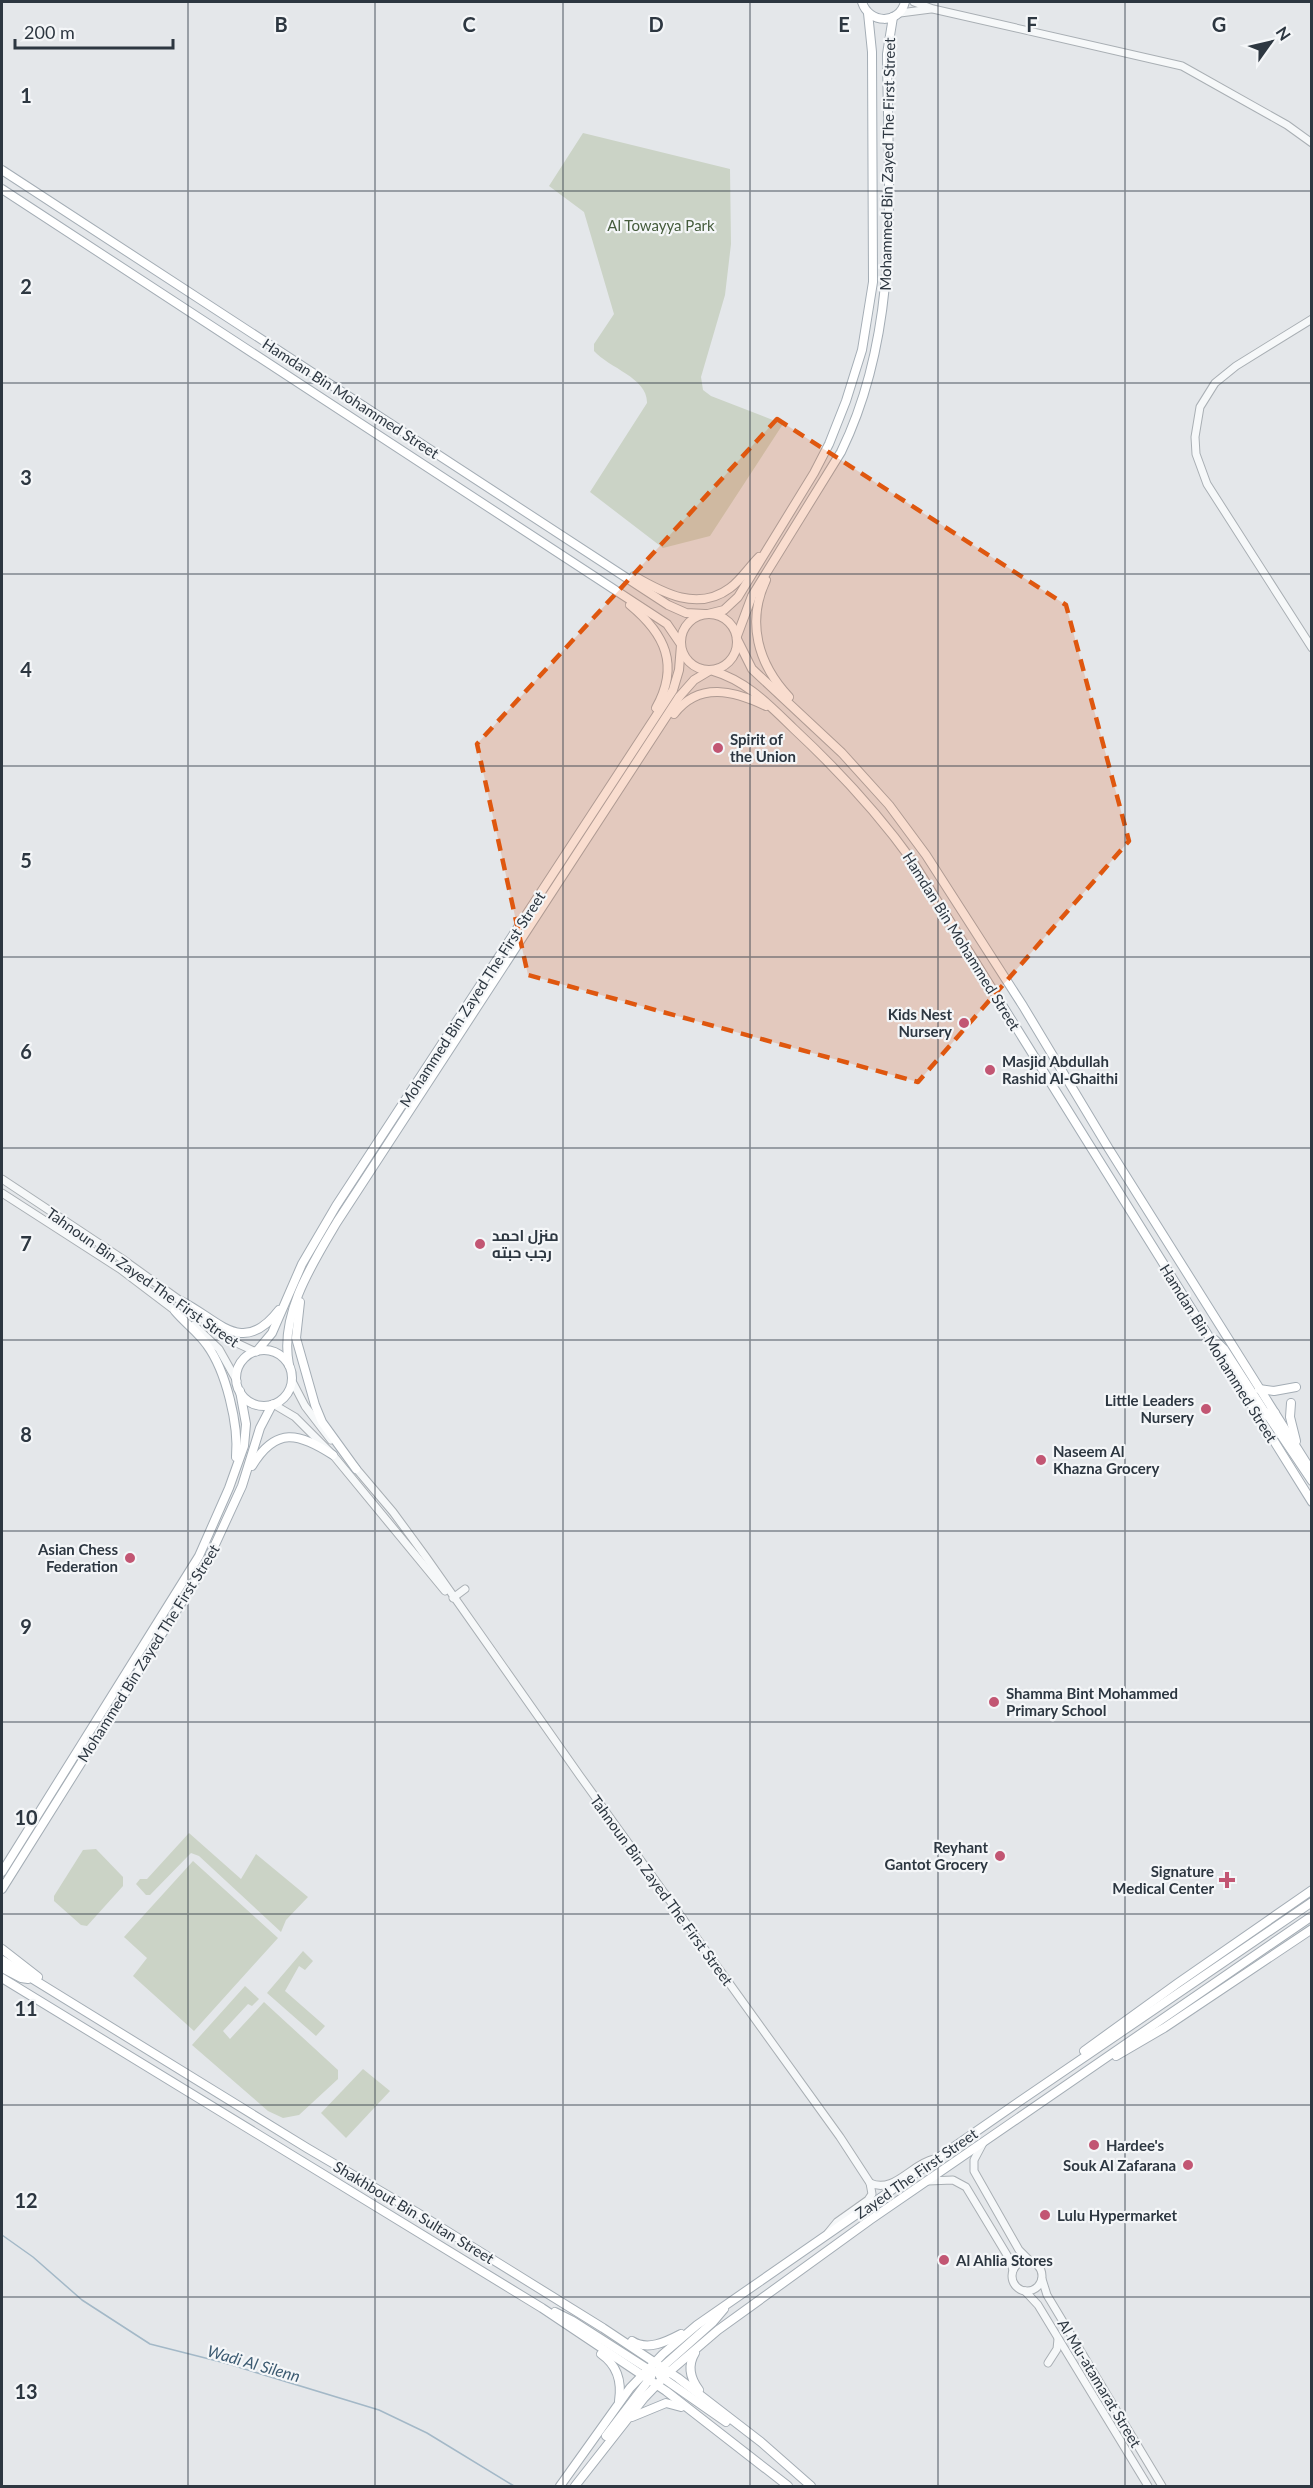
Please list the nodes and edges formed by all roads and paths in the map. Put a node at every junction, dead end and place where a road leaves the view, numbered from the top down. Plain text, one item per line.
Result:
1 (862, 2) edge
2 (905, 2) edge
3 (915, 2) edge
4 (933, 9) junction
5 (868, 13) junction
6 (896, 15) junction
7 (1311, 143) edge
8 (2, 170) edge
9 (2, 189) edge
10 (1311, 319) edge
11 (779, 531) junction
12 (788, 539) junction
13 (609, 566) junction
14 (597, 578) junction
15 (707, 614) junction
16 (737, 638) junction
17 (680, 644) junction
18 (1311, 648) edge
19 (712, 671) junction
20 (773, 709) junction
21 (815, 727) junction
22 (645, 734) junction
23 (653, 740) junction
24 (2, 1179) edge
25 (2, 1193) edge
26 (304, 1284) junction
27 (181, 1301) junction
28 (284, 1303) junction
29 (175, 1311) junction
30 (1208, 1335) junction
31 (256, 1351) junction
32 (289, 1365) junction
33 (237, 1381) junction
34 (292, 1381) junction
35 (1296, 1387) dead end
36 (1259, 1389) junction
37 (240, 1391) junction
38 (1291, 1403) dead end
39 (272, 1405) junction
40 (1255, 1412) junction
41 (1275, 1413) junction
42 (1298, 1450) junction
43 (333, 1455) junction
44 (356, 1469) junction
45 (1311, 1472) edge
46 (235, 1473) junction
47 (247, 1474) junction
48 (1311, 1481) edge
49 (1311, 1502) edge
50 (465, 1589) dead end
51 (453, 1598) junction
52 (13, 1855) junction
53 (2, 1872) edge
54 (2, 1882) edge
55 (2, 1889) edge
56 (1311, 1890) edge
57 (1311, 1902) edge
58 (1311, 1916) edge
59 (1311, 1929) edge
60 (2, 1949) edge
61 (2, 1960) edge
62 (2, 1968) edge
63 (2, 1978) edge
64 (32, 1978) junction
65 (45, 1987) junction
66 (1086, 2072) junction
67 (1020, 2101) junction
68 (984, 2143) junction
69 (938, 2158) junction
70 (928, 2181) junction
71 (870, 2183) junction
72 (827, 2235) junction
73 (1029, 2260) junction
74 (1013, 2270) junction
75 (1042, 2279) junction
76 (1025, 2291) junction
77 (727, 2303) junction
78 (542, 2308) junction
79 (698, 2325) junction
80 (603, 2328) junction
81 (1058, 2339) junction
82 (699, 2346) junction
83 (1048, 2363) dead end
84 (655, 2374) junction
85 (706, 2400) junction
86 (618, 2403) junction
87 (698, 2415) junction
88 (624, 2422) junction
89 (761, 2442) junction
90 (597, 2456) junction
91 (575, 2486) edge
92 (560, 2487) edge
93 (788, 2487) edge
94 (811, 2487) edge
95 (1148, 2487) edge
96 (1162, 2487) edge

1 - 5 main road
2 - 6 main road, Mohammed Bin Zayed The First Street
3 - 4 street
4 - 6 street
4 - 7 street
5 - 6 main road
5 - 11 main road, Mohammed Bin Zayed The First Street
6 - 12 main road, Mohammed Bin Zayed The First Street
8 - 13 main road, Hamdan Bin Mohammed Street
9 - 14 main road, Hamdan Bin Mohammed Street
10 - 18 street
11 - 13 main road
11 - 15 main road, Mohammed Bin Zayed The First Street
12 - 16 main road, Mohammed Bin Zayed The First Street
12 - 21 main road
13 - 15 main road, Hamdan Bin Mohammed Street
14 - 17 main road, Hamdan Bin Mohammed Street
14 - 22 main road
15 - 16 main road
15 - 17 main road
16 - 19 main road
16 - 21 main road, Hamdan Bin Mohammed Street
17 - 19 main road
17 - 22 main road, Mohammed Bin Zayed The First Street
19 - 20 main road, Hamdan Bin Mohammed Street
19 - 23 main road, Mohammed Bin Zayed The First Street
20 - 23 main road
20 - 30 main road, Hamdan Bin Mohammed Street
21 - 36 main road, Hamdan Bin Mohammed Street
22 - 28 main road, Mohammed Bin Zayed The First Street
23 - 26 main road, Mohammed Bin Zayed The First Street
24 - 27 street, Tahnoun Bin Zayed The First Street
25 - 29 street, Tahnoun Bin Zayed The First Street
26 - 32 main road, Mohammed Bin Zayed The First Street
26 - 44 main road
27 - 28 main road
27 - 31 street, Tahnoun Bin Zayed The First Street
28 - 31 main road, Mohammed Bin Zayed The First Street
29 - 33 street, Tahnoun Bin Zayed The First Street
29 - 46 main road
30 - 40 main road, Hamdan Bin Mohammed Street
30 - 41 main road
31 - 32 main road
31 - 33 main road
32 - 34 main road
33 - 37 main road
34 - 39 main road
34 - 44 street, Tahnoun Bin Zayed The First Street
35 - 36 main road
36 - 41 main road, Hamdan Bin Mohammed Street
37 - 39 main road
37 - 46 main road, Mohammed Bin Zayed The First Street
38 - 42 main road
39 - 43 street, Tahnoun Bin Zayed The First Street
39 - 47 main road, Mohammed Bin Zayed The First Street
40 - 48 main road
40 - 49 main road, Hamdan Bin Mohammed Street
41 - 42 main road, Hamdan Bin Mohammed Street
42 - 45 main road, Hamdan Bin Mohammed Street
43 - 47 main road
43 - 51 street, Tahnoun Bin Zayed The First Street
44 - 51 street, Tahnoun Bin Zayed The First Street
46 - 52 main road, Mohammed Bin Zayed The First Street
47 - 55 main road, Mohammed Bin Zayed The First Street
50 - 51 street
51 - 71 street, Tahnoun Bin Zayed The First Street
52 - 53 main road, Mohammed Bin Zayed The First Street
52 - 54 main road
56 - 67 main road
57 - 67 main road, Zayed The First Street
58 - 66 main road, Zayed The First Street
59 - 66 main road
60 - 65 main road
61 - 64 main road, Shakhbout Bin Sultan Street
62 - 64 main road
63 - 78 main road, Shakhbout Bin Sultan Street
64 - 65 main road, Shakhbout Bin Sultan Street
65 - 80 main road, Shakhbout Bin Sultan Street
66 - 68 main road, Zayed The First Street
67 - 69 main road, Zayed The First Street
68 - 70 main road, Zayed The First Street
68 - 73 street
69 - 71 street
69 - 72 main road, Zayed The First Street
70 - 74 street
70 - 82 main road, Zayed The First Street
71 - 72 street
72 - 77 main road, Zayed The First Street
73 - 74 street
73 - 75 street
74 - 76 street
75 - 76 street
75 - 96 street, Al Mu-atamarat Street
76 - 81 street, Al Mu-atamarat Street
77 - 79 main road, Zayed The First Street
77 - 84 main road
78 - 84 main road, Shakhbout Bin Sultan Street
78 - 86 main road
79 - 80 main road
79 - 84 main road, Zayed The First Street
80 - 84 main road, Shakhbout Bin Sultan Street
81 - 83 street
81 - 95 street, Al Mu-atamarat Street
82 - 84 main road, Zayed The First Street
82 - 85 main road
84 - 85 main road, Shakhbout Bin Sultan Street
84 - 86 main road, Zayed The First Street
84 - 87 main road, Shakhbout Bin Sultan Street
84 - 88 main road, Zayed The First Street
84 - 89 main road
84 - 90 main road
85 - 89 main road, Shakhbout Bin Sultan Street
86 - 92 main road, Zayed The First Street
87 - 88 main road
87 - 93 main road, Shakhbout Bin Sultan Street
88 - 90 main road, Zayed The First Street
89 - 94 main road, Shakhbout Bin Sultan Street
90 - 91 main road, Zayed The First Street

